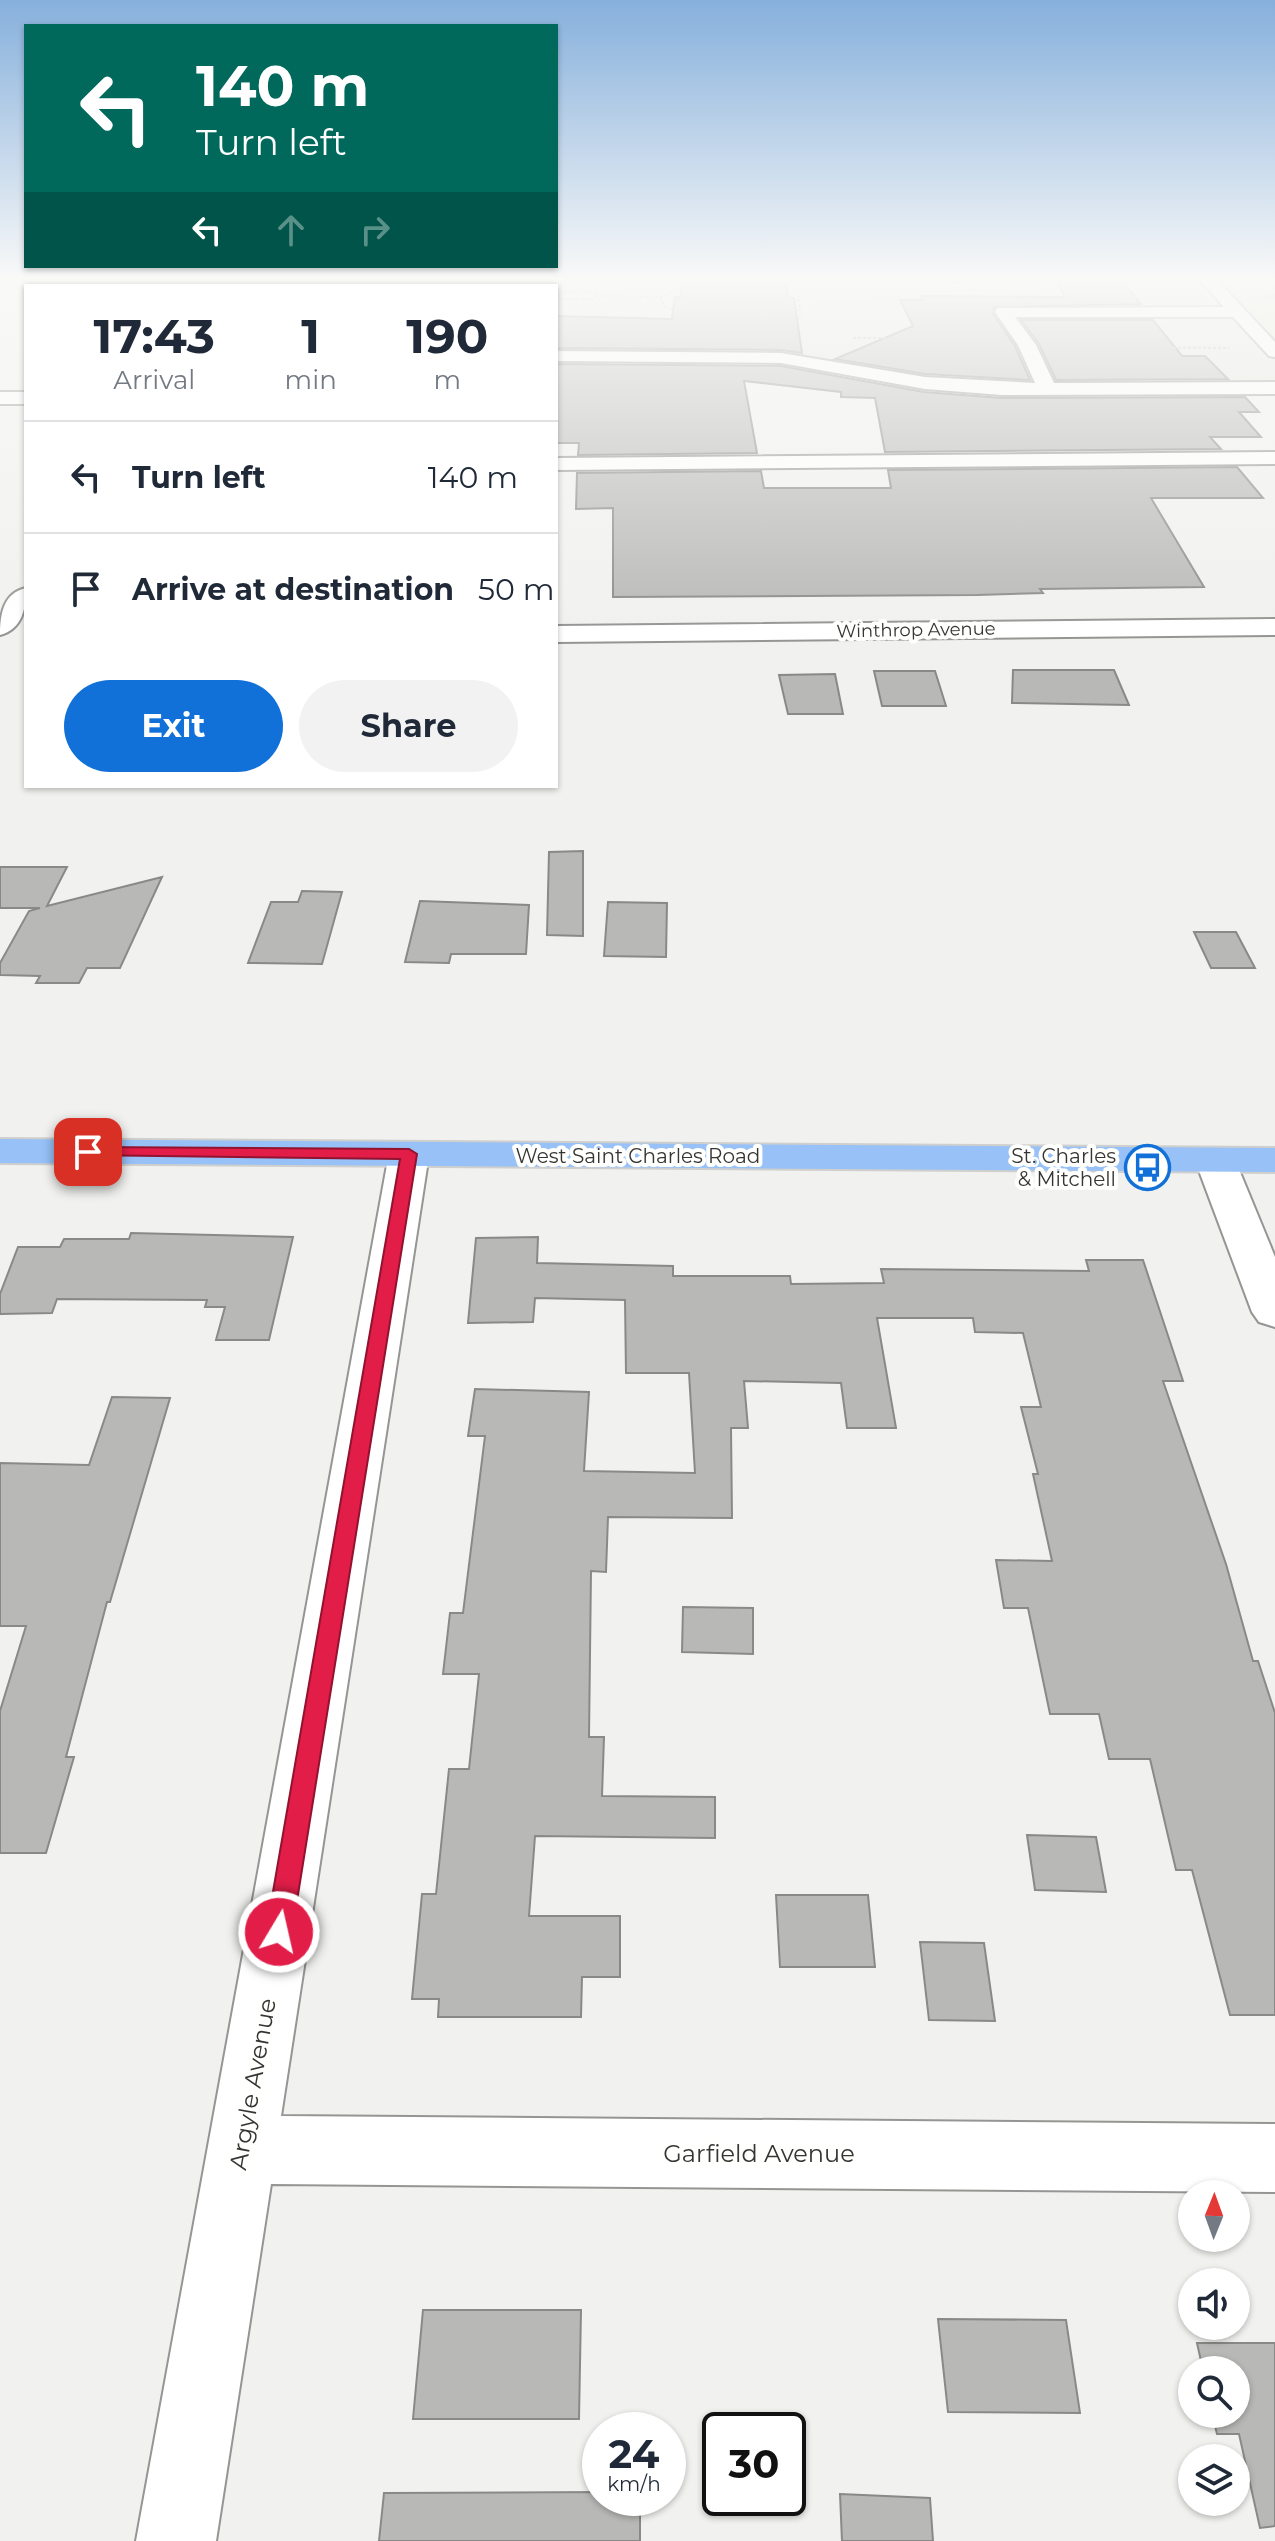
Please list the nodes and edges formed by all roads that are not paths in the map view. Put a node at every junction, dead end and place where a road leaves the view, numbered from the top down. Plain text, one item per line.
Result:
1 (0, 398) edge
2 (24, 398) edge
3 (1275, 458) edge
4 (558, 464) edge
5 (24, 597) edge
6 (0, 627) edge
7 (1275, 627) edge
8 (558, 634) edge
9 (24, 639) edge
10 (0, 640) edge
11 (0, 1151) edge
12 (409, 1154) junction
13 (1215, 1160) junction
14 (1275, 1160) edge
15 (1275, 1312) edge
16 (242, 2150) junction
17 (1275, 2158) edge
18 (176, 2541) edge

1 - 2 street
3 - 4 street
5 - 6 street
7 - 8 street, Winthrop Avenue
9 - 10 street
11 - 12 main road, West Saint Charles Road
12 - 13 main road, West Saint Charles Road
12 - 16 street, Argyle Avenue
13 - 14 main road, West Saint Charles Road
13 - 15 street
16 - 17 street, Garfield Avenue
16 - 18 street, Argyle Avenue

